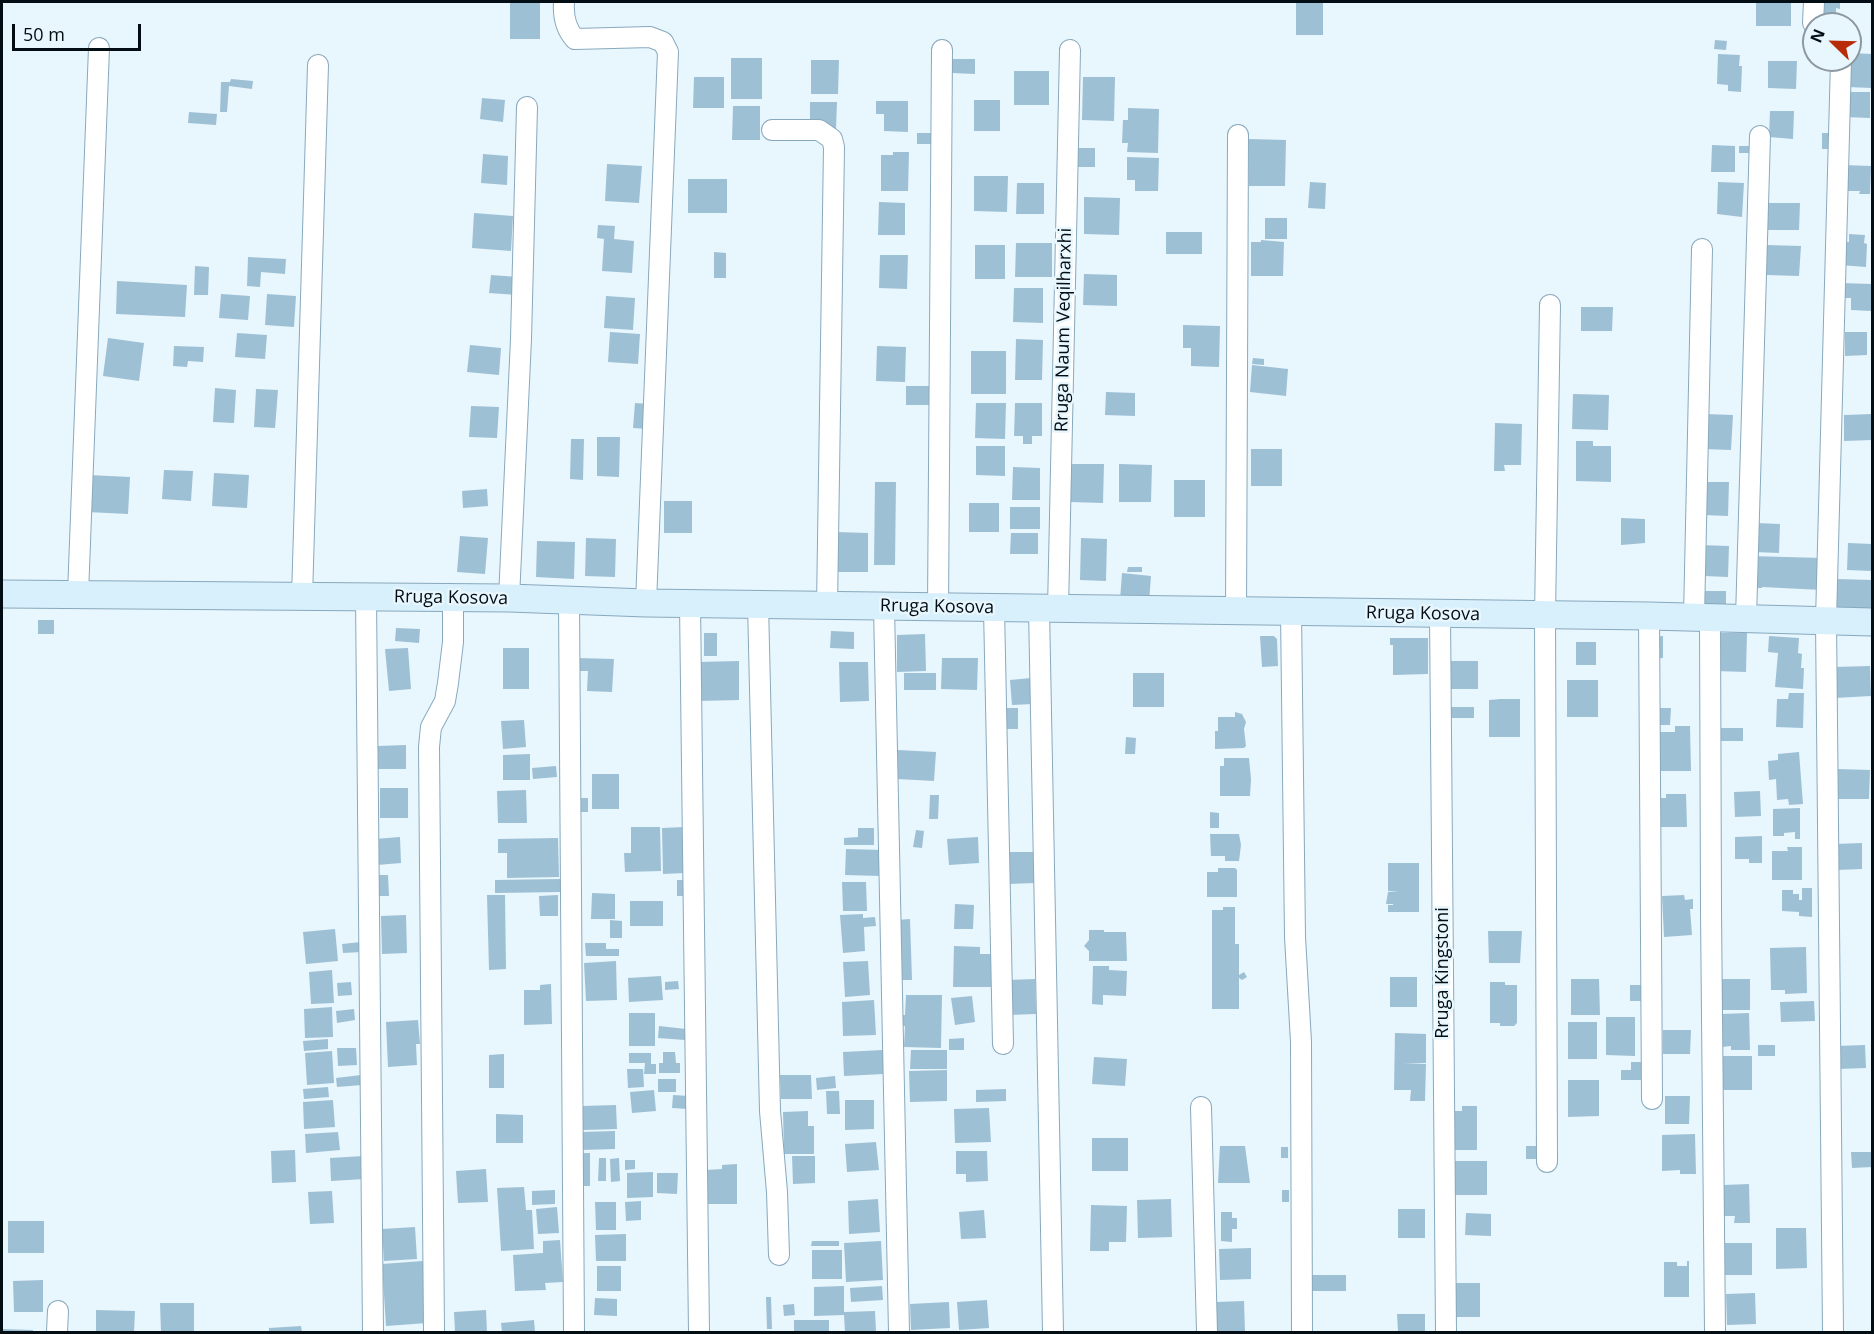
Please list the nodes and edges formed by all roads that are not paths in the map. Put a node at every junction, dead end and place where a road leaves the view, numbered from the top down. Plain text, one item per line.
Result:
1 (564, 2) edge
2 (99, 48) dead end
3 (942, 50) dead end
4 (1070, 50) dead end
5 (318, 66) dead end
6 (1841, 72) edge
7 (527, 107) dead end
8 (772, 130) dead end
9 (1238, 135) dead end
10 (1760, 136) dead end
11 (1702, 249) dead end
12 (1550, 305) dead end
13 (2, 594) edge
14 (78, 594) junction
15 (302, 597) junction
16 (366, 597) junction
17 (453, 598) junction
18 (509, 598) junction
19 (569, 601) junction
20 (646, 603) junction
21 (690, 604) junction
22 (758, 604) junction
23 (827, 606) junction
24 (884, 607) junction
25 (938, 607) junction
26 (994, 608) junction
27 (1048, 609) junction
28 (1236, 612) junction
29 (1291, 612) junction
30 (1440, 614) junction
31 (1545, 615) junction
32 (1649, 616) junction
33 (1702, 617) junction
34 (1746, 618) junction
35 (1826, 620) junction
36 (1872, 622) edge
37 (1003, 1044) dead end
38 (1652, 1099) dead end
39 (1201, 1107) dead end
40 (1547, 1162) dead end
41 (778, 1255) dead end
42 (58, 1311) dead end
43 (57, 1332) edge
44 (373, 1332) edge
45 (434, 1332) edge
46 (573, 1332) edge
47 (699, 1332) edge
48 (899, 1332) edge
49 (1053, 1332) edge
50 (1207, 1332) edge
51 (1302, 1332) edge
52 (1446, 1332) edge
53 (1715, 1332) edge
54 (1833, 1332) edge

1 - 20 street
2 - 14 street
3 - 25 street
4 - 27 street, Rruga Naum Veqilharxhi
5 - 15 street
6 - 35 street
7 - 18 street
8 - 23 street
9 - 28 street
10 - 34 street
11 - 33 street
12 - 31 street
13 - 14 street, Rruga Kosova
14 - 15 street, Rruga Kosova
15 - 16 street, Rruga Kosova
16 - 17 street, Rruga Kosova
16 - 44 street
17 - 18 street, Rruga Kosova
17 - 45 street
18 - 19 street, Rruga Kosova
19 - 20 street, Rruga Kosova
19 - 46 street
20 - 21 street, Rruga Kosova
21 - 22 street, Rruga Kosova
21 - 47 street
22 - 23 street, Rruga Kosova
22 - 41 street
23 - 24 street, Rruga Kosova
24 - 25 street, Rruga Kosova
24 - 48 street
25 - 26 street, Rruga Kosova
26 - 27 street, Rruga Kosova
26 - 37 street
27 - 28 street, Rruga Kosova
27 - 49 street, Rruga Naum Veqilharxhi
28 - 29 street, Rruga Kosova
29 - 30 street, Rruga Kosova
29 - 51 street
30 - 31 street, Rruga Kosova
30 - 52 street, Rruga Kingstoni
31 - 32 street, Rruga Kosova
31 - 40 street
32 - 33 street, Rruga Kosova
32 - 38 street
33 - 34 street, Rruga Kosova
33 - 53 street
34 - 35 street, Rruga Kosova
35 - 36 street, Rruga Kosova
35 - 54 street
39 - 50 street
42 - 43 street

